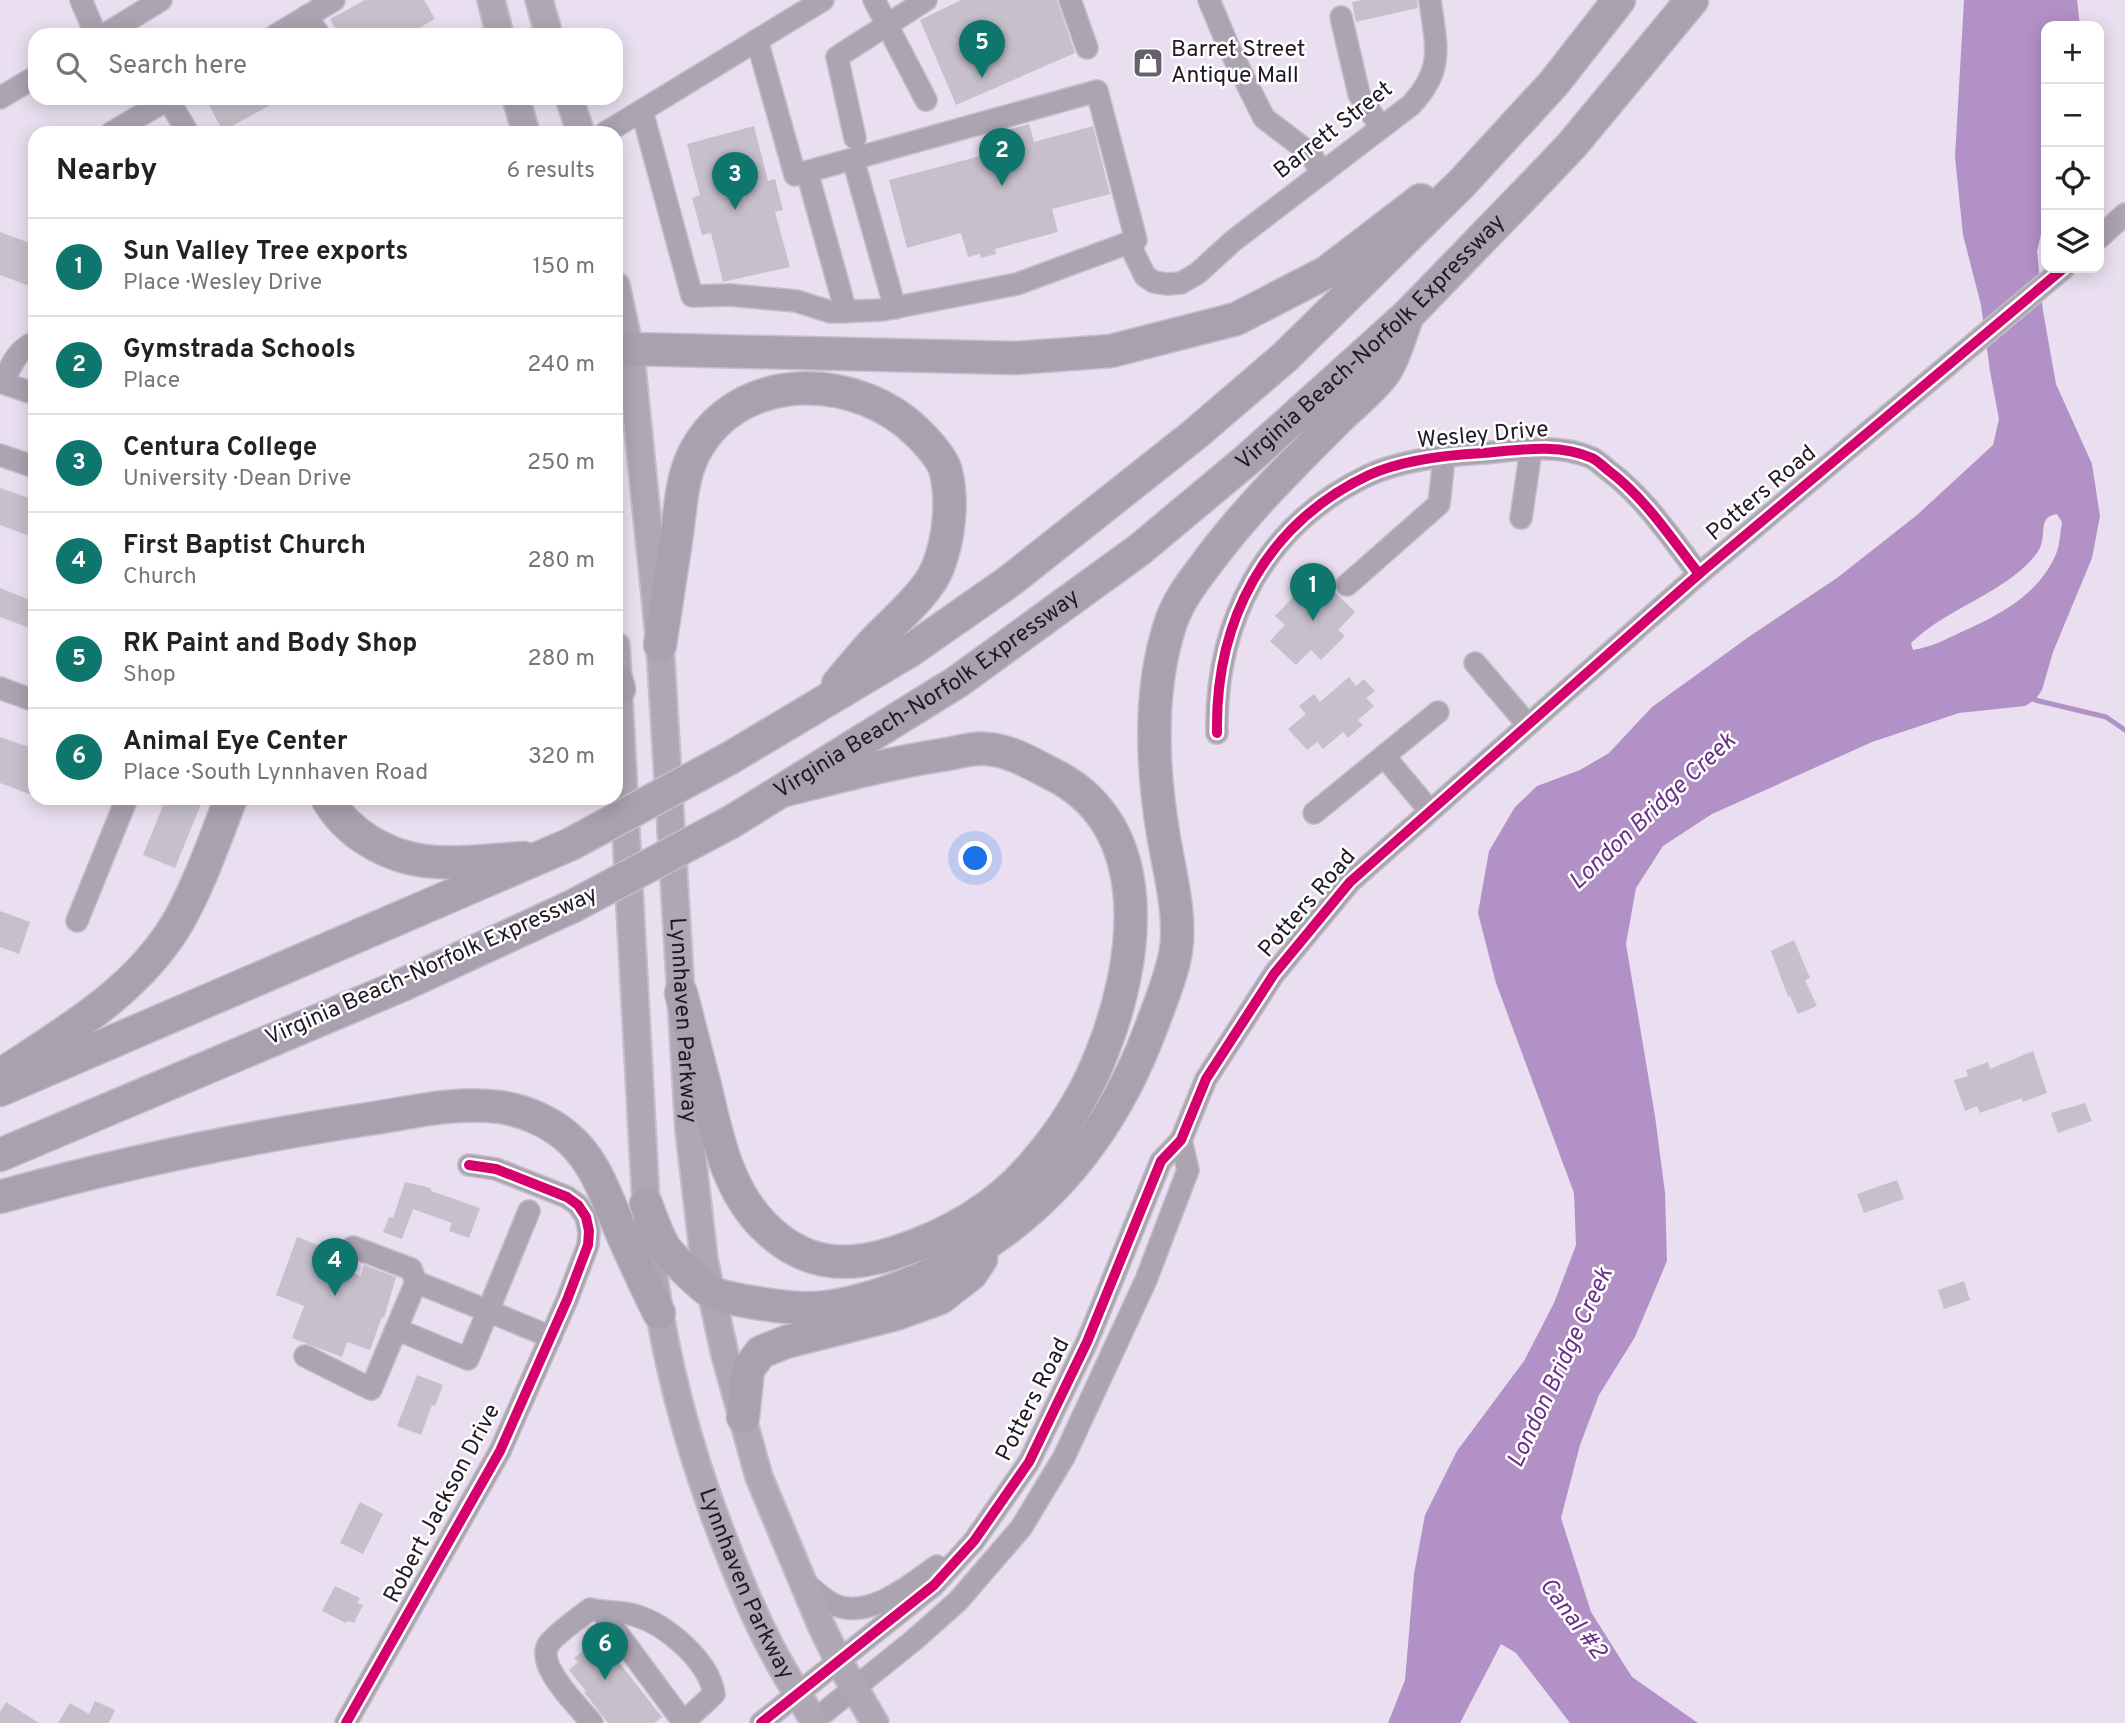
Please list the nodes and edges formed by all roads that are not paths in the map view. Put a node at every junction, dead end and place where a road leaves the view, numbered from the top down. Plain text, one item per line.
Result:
1 (81, 0) edge
2 (161, 0) edge
3 (334, 0) edge
4 (491, 0) edge
5 (539, 0) edge
6 (823, 0) edge
7 (874, 0) edge
8 (926, 0) edge
9 (1070, 0) edge
10 (1209, 0) edge
11 (1430, 0) edge
12 (1619, 0) edge
13 (1692, 0) edge
14 (307, 16) junction
15 (1341, 17) dead end
16 (886, 24) junction
17 (93, 28) edge
18 (115, 28) edge
19 (287, 28) edge
20 (314, 28) edge
21 (498, 28) edge
22 (547, 28) edge
23 (757, 40) junction
24 (1087, 48) dead end
25 (28, 81) edge
26 (0, 98) edge
27 (926, 100) dead end
28 (159, 105) edge
29 (172, 105) edge
30 (518, 105) edge
31 (571, 105) edge
32 (642, 111) junction
33 (123, 126) edge
34 (184, 126) edge
35 (524, 126) edge
36 (579, 126) edge
37 (617, 126) edge
38 (1381, 128) junction
39 (1511, 130) junction
40 (854, 149) junction
41 (807, 172) junction
42 (1322, 173) junction
43 (2125, 214) edge
44 (2104, 233) edge
45 (1129, 243) junction
46 (2058, 273) edge
47 (895, 308) junction
48 (846, 312) junction
49 (1408, 315) junction
50 (28, 345) edge
51 (623, 351) edge
52 (1, 382) edge
53 (28, 392) edge
54 (1531, 450) junction
55 (0, 455) edge
56 (1444, 458) junction
57 (28, 465) edge
58 (1521, 518) dead end
59 (1699, 574) junction
60 (1347, 585) dead end
61 (660, 645) junction
62 (1475, 663) dead end
63 (0, 688) edge
64 (28, 698) edge
65 (818, 707) junction
66 (1438, 712) dead end
67 (1528, 725) junction
68 (1217, 733) dead end
69 (1384, 757) junction
70 (623, 777) edge
71 (785, 790) junction
72 (124, 805) edge
73 (228, 805) edge
74 (332, 805) edge
75 (1430, 811) junction
76 (1314, 813) dead end
77 (543, 858) junction
78 (77, 920) dead end
79 (681, 993) junction
80 (0, 1076) edge
81 (0, 1090) edge
82 (1181, 1140) junction
83 (0, 1155) edge
84 (469, 1165) dead end
85 (0, 1197) edge
86 (646, 1204) junction
87 (529, 1211) dead end
88 (995, 1239) junction
89 (353, 1247) dead end
90 (416, 1282) junction
91 (710, 1292) junction
92 (488, 1311) junction
93 (659, 1313) junction
94 (396, 1329) junction
95 (551, 1337) junction
96 (305, 1356) dead end
97 (743, 1417) junction
98 (974, 1541) junction
99 (802, 1580) junction
100 (600, 1611) junction
101 (838, 1660) junction
102 (855, 1689) junction
103 (797, 1693) junction
104 (813, 1722) edge
105 (346, 1723) edge
106 (592, 1723) edge
107 (683, 1723) edge
108 (761, 1723) edge
109 (875, 1723) edge

1 - 17 street
2 - 18 street
3 - 14 street
4 - 21 main road
5 - 22 main road
6 - 23 street
7 - 16 street
8 - 16 street
9 - 24 street
10 - 42 street
11 - 38 street, Barrett Street
12 - 39 highway, Virginia Beach-Norfolk Expressway
13 - 49 highway, Virginia Beach-Norfolk Expressway
14 - 19 street
14 - 20 street
15 - 38 street
16 - 27 street
16 - 40 street
23 - 32 street
23 - 41 street
25 - 26 street
28 - 33 street
29 - 34 street
30 - 35 main road
31 - 36 main road
32 - 37 street
32 - 48 street
38 - 42 street, Barrett Street
39 - 51 highway
39 - 65 highway, Virginia Beach-Norfolk Expressway
40 - 41 street
40 - 45 street
40 - 47 street
41 - 48 street
42 - 45 street, Barrett Street
43 - 44 street
45 - 47 street
46 - 59 street, Potters Road
47 - 48 street
49 - 71 highway, Virginia Beach-Norfolk Expressway
49 - 88 highway
50 - 52 street
51 - 61 main road, Lynnhaven Parkway
52 - 53 street
54 - 56 street, Wesley Drive
54 - 58 street
54 - 59 street, Wesley Drive
55 - 57 street
56 - 60 street
56 - 68 street, Wesley Drive
59 - 67 street, Potters Road
61 - 65 highway
61 - 79 main road, Lynnhaven Parkway
62 - 67 street
63 - 64 street
65 - 77 highway, Virginia Beach-Norfolk Expressway, bridge
66 - 69 street
67 - 75 street, Potters Road
69 - 75 street
69 - 76 street
70 - 86 main road, Lynnhaven Parkway
71 - 79 highway
71 - 83 highway, Virginia Beach-Norfolk Expressway, bridge
72 - 78 street
73 - 80 highway
74 - 77 highway
75 - 82 street, Potters Road
77 - 81 highway, Virginia Beach-Norfolk Expressway
79 - 91 main road, Lynnhaven Parkway
82 - 98 street, Potters Road
82 - 102 street
84 - 95 street, Robert Jackson Drive
85 - 93 highway
86 - 91 highway
86 - 93 main road, Lynnhaven Parkway
87 - 92 street
88 - 91 highway
88 - 97 highway
89 - 90 street
90 - 92 street
90 - 94 street
91 - 97 main road, Lynnhaven Parkway
92 - 94 street
92 - 95 street
93 - 103 main road, Lynnhaven Parkway
94 - 96 street
95 - 105 street, Robert Jackson Drive
97 - 99 main road, Lynnhaven Parkway
98 - 99 street
98 - 101 street, Potters Road
99 - 101 main road, Lynnhaven Parkway
100 - 106 street
100 - 107 street
100 - 107 street
101 - 102 main road, Lynnhaven Parkway
101 - 103 street, Potters Road
102 - 104 street
102 - 109 main road, Lynnhaven Parkway
103 - 104 main road, Lynnhaven Parkway
103 - 108 street, Potters Road

